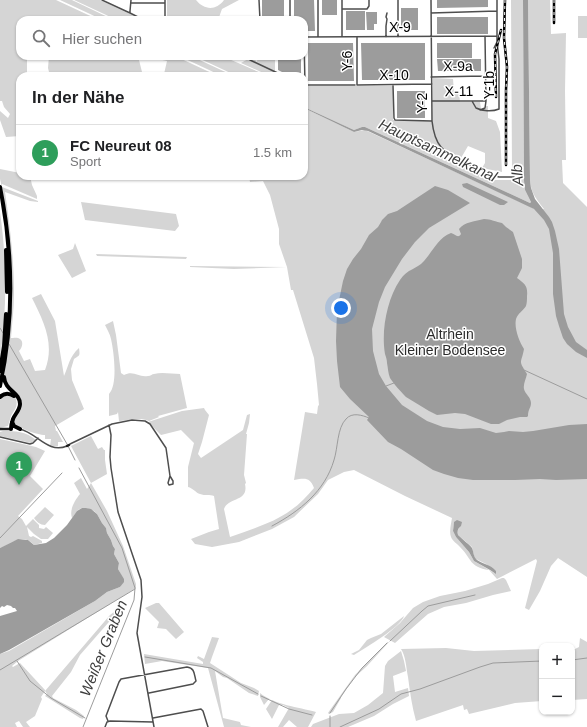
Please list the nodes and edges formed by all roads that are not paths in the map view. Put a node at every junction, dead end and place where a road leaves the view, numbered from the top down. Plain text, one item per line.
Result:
1 (102, 0) edge
2 (131, 0) edge
3 (165, 0) edge
4 (259, 0) edge
5 (290, 0) edge
6 (318, 0) edge
7 (342, 0) edge
8 (369, 0) edge
9 (398, 0) edge
10 (431, 0) edge
11 (497, 0) edge
12 (131, 3) junction
13 (165, 3) junction
14 (342, 9) junction
15 (497, 11) junction
16 (130, 12) junction
17 (387, 13) dead end
18 (431, 13) junction
19 (137, 16) edge
20 (165, 16) edge
21 (260, 16) edge
22 (290, 16) edge
23 (485, 36) junction
24 (497, 36) junction
25 (318, 37) junction
26 (342, 37) junction
27 (357, 37) junction
28 (386, 37) junction
29 (398, 37) junction
30 (431, 37) junction
31 (308, 38) edge
32 (497, 42) junction
33 (494, 48) dead end
34 (250, 60) edge
35 (304, 60) edge
36 (276, 72) edge
37 (304, 72) edge
38 (485, 76) junction
39 (432, 77) junction
40 (432, 84) junction
41 (308, 85) edge
42 (356, 85) junction
43 (394, 85) junction
44 (486, 100) junction
45 (432, 101) junction
46 (472, 101) junction
47 (480, 110) junction
48 (432, 121) junction
49 (514, 176) dead end
50 (0, 187) edge
51 (0, 202) edge
52 (6, 338) junction
53 (1, 369) edge
54 (0, 386) edge
55 (0, 397) edge
56 (12, 422) junction
57 (109, 425) junction
58 (0, 429) edge
59 (9, 429) junction
60 (20, 429) junction
61 (0, 437) edge
62 (38, 438) junction
63 (170, 476) dead end
64 (146, 675) junction
65 (149, 693) junction
66 (153, 718) junction
67 (108, 721) junction
68 (153, 722) junction
69 (105, 727) edge
70 (154, 727) edge
71 (208, 727) edge

1 - 16 street
2 - 12 street
3 - 13 street
4 - 21 street
5 - 22 street
6 - 25 street
7 - 14 street
8 - 14 street
9 - 29 street
10 - 18 street, Y-2
11 - 15 street, Y-1b
12 - 13 street
12 - 16 street
13 - 20 street
14 - 26 street
15 - 18 street
15 - 24 street, Y-1b
16 - 19 street
17 - 28 street
18 - 30 street, Y-2
23 - 24 street, X-9
23 - 30 street, X-9
23 - 38 street
24 - 32 street, Y-1b
25 - 26 street, X-9
25 - 31 street, X-9
26 - 27 street, X-9
27 - 28 street, X-9
27 - 42 street, Y-6
28 - 29 street, X-9
29 - 30 street, X-9
30 - 39 street, Y-2
32 - 33 street, Y-1b
32 - 47 street, Y-1b
34 - 36 street
35 - 37 street
38 - 39 street, X-9a
38 - 44 street
39 - 40 street, Y-2
40 - 43 street, X-10
40 - 45 street, Y-2
41 - 42 street, X-10
42 - 43 street, X-10
43 - 48 street
44 - 46 street, X-11
44 - 47 street
45 - 46 street, X-11
45 - 48 street, Y-2
46 - 47 street
48 - 49 street, Y-2
50 - 52 highway
51 - 52 highway
52 - 53 highway
53 - 54 highway
53 - 56 highway
55 - 59 highway
56 - 59 highway
56 - 60 highway
57 - 62 street
57 - 63 street
57 - 64 street
58 - 59 main road
59 - 60 street
60 - 62 street
61 - 62 street
64 - 65 street
64 - 65 street
64 - 67 street
65 - 66 street
66 - 68 street
66 - 71 street
67 - 68 street
67 - 69 street
68 - 70 street

